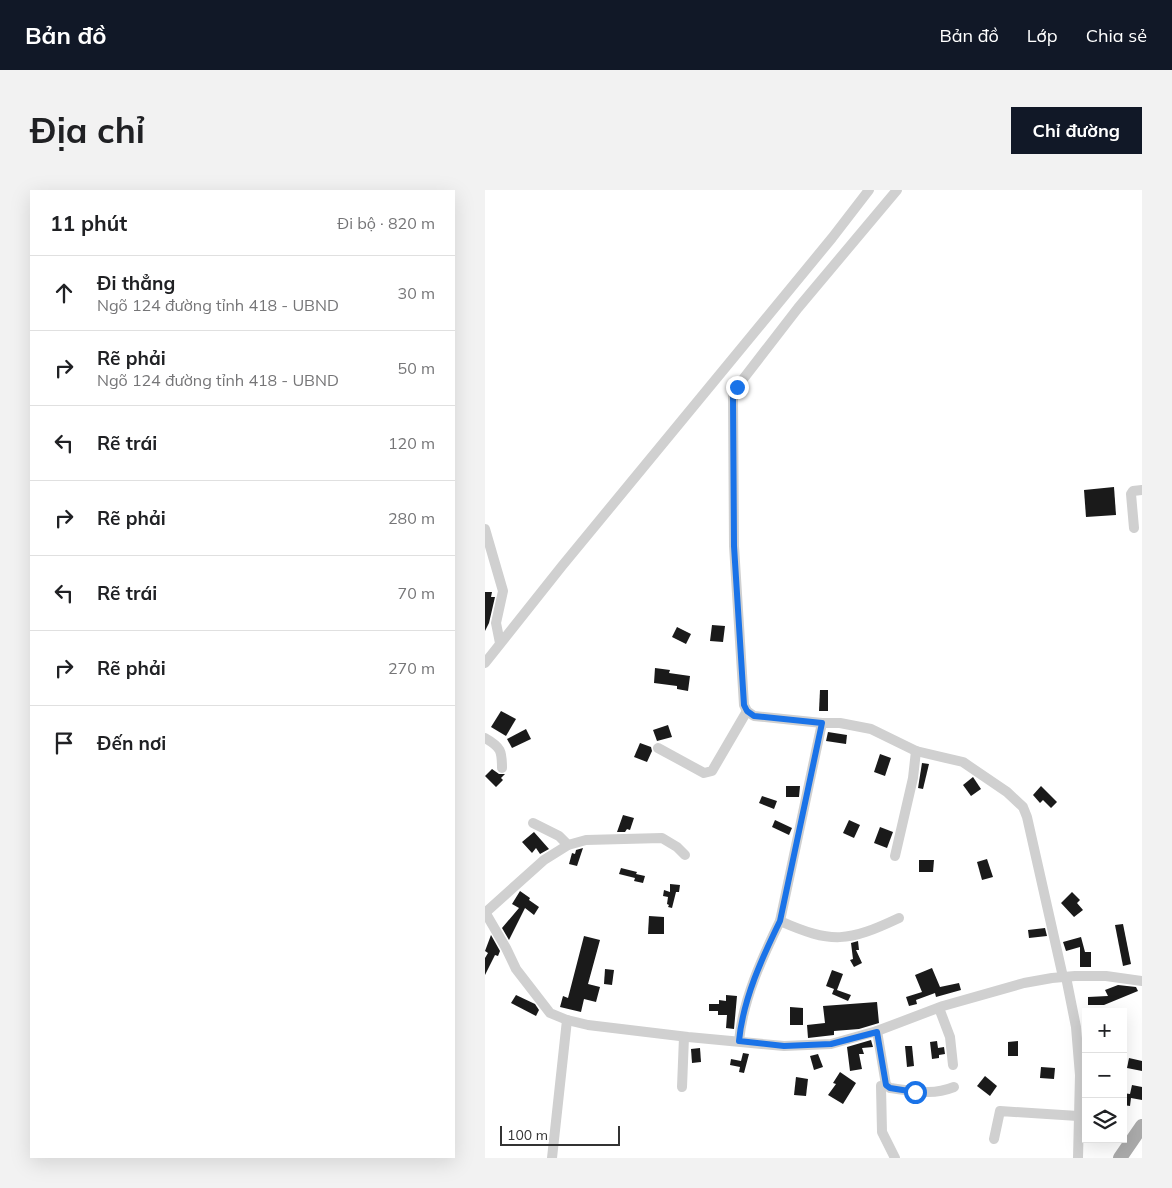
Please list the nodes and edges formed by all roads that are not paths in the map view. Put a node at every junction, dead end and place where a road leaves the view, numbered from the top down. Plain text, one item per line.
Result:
1 (869, 190) edge
2 (897, 190) edge
3 (1142, 490) edge
4 (1133, 528) dead end
5 (485, 529) edge
6 (500, 643) junction
7 (485, 663) edge
8 (747, 711) junction
9 (822, 723) junction
10 (485, 738) edge
11 (658, 748) dead end
12 (916, 751) junction
13 (502, 768) dead end
14 (533, 823) dead end
15 (568, 845) junction
16 (685, 855) dead end
17 (895, 856) dead end
18 (485, 912) edge
19 (899, 918) dead end
20 (780, 921) junction
21 (1065, 977) junction
22 (1142, 981) edge
23 (939, 1008) junction
24 (567, 1020) junction
25 (877, 1032) junction
26 (684, 1037) junction
27 (739, 1041) junction
28 (953, 1065) dead end
29 (886, 1085) junction
30 (682, 1087) dead end
31 (955, 1087) dead end
32 (1078, 1116) junction
33 (1142, 1126) edge
34 (994, 1140) dead end
35 (552, 1158) edge
36 (895, 1158) edge
37 (1078, 1158) edge
38 (1120, 1158) edge

1 - 6 street
2 - 8 street
3 - 4 street
5 - 6 street
6 - 7 street
8 - 9 street
8 - 11 street
9 - 12 street
9 - 20 street
10 - 13 street
12 - 17 street
12 - 21 street
14 - 15 street
15 - 16 street
15 - 18 street
18 - 24 street
19 - 20 street
20 - 27 street
21 - 22 street
21 - 23 street
21 - 32 street
23 - 25 street
23 - 28 street
24 - 26 street
24 - 35 street
25 - 27 street
25 - 29 street
26 - 27 street
26 - 30 street
29 - 31 street
29 - 36 street
32 - 34 street
32 - 37 street
33 - 38 main road

